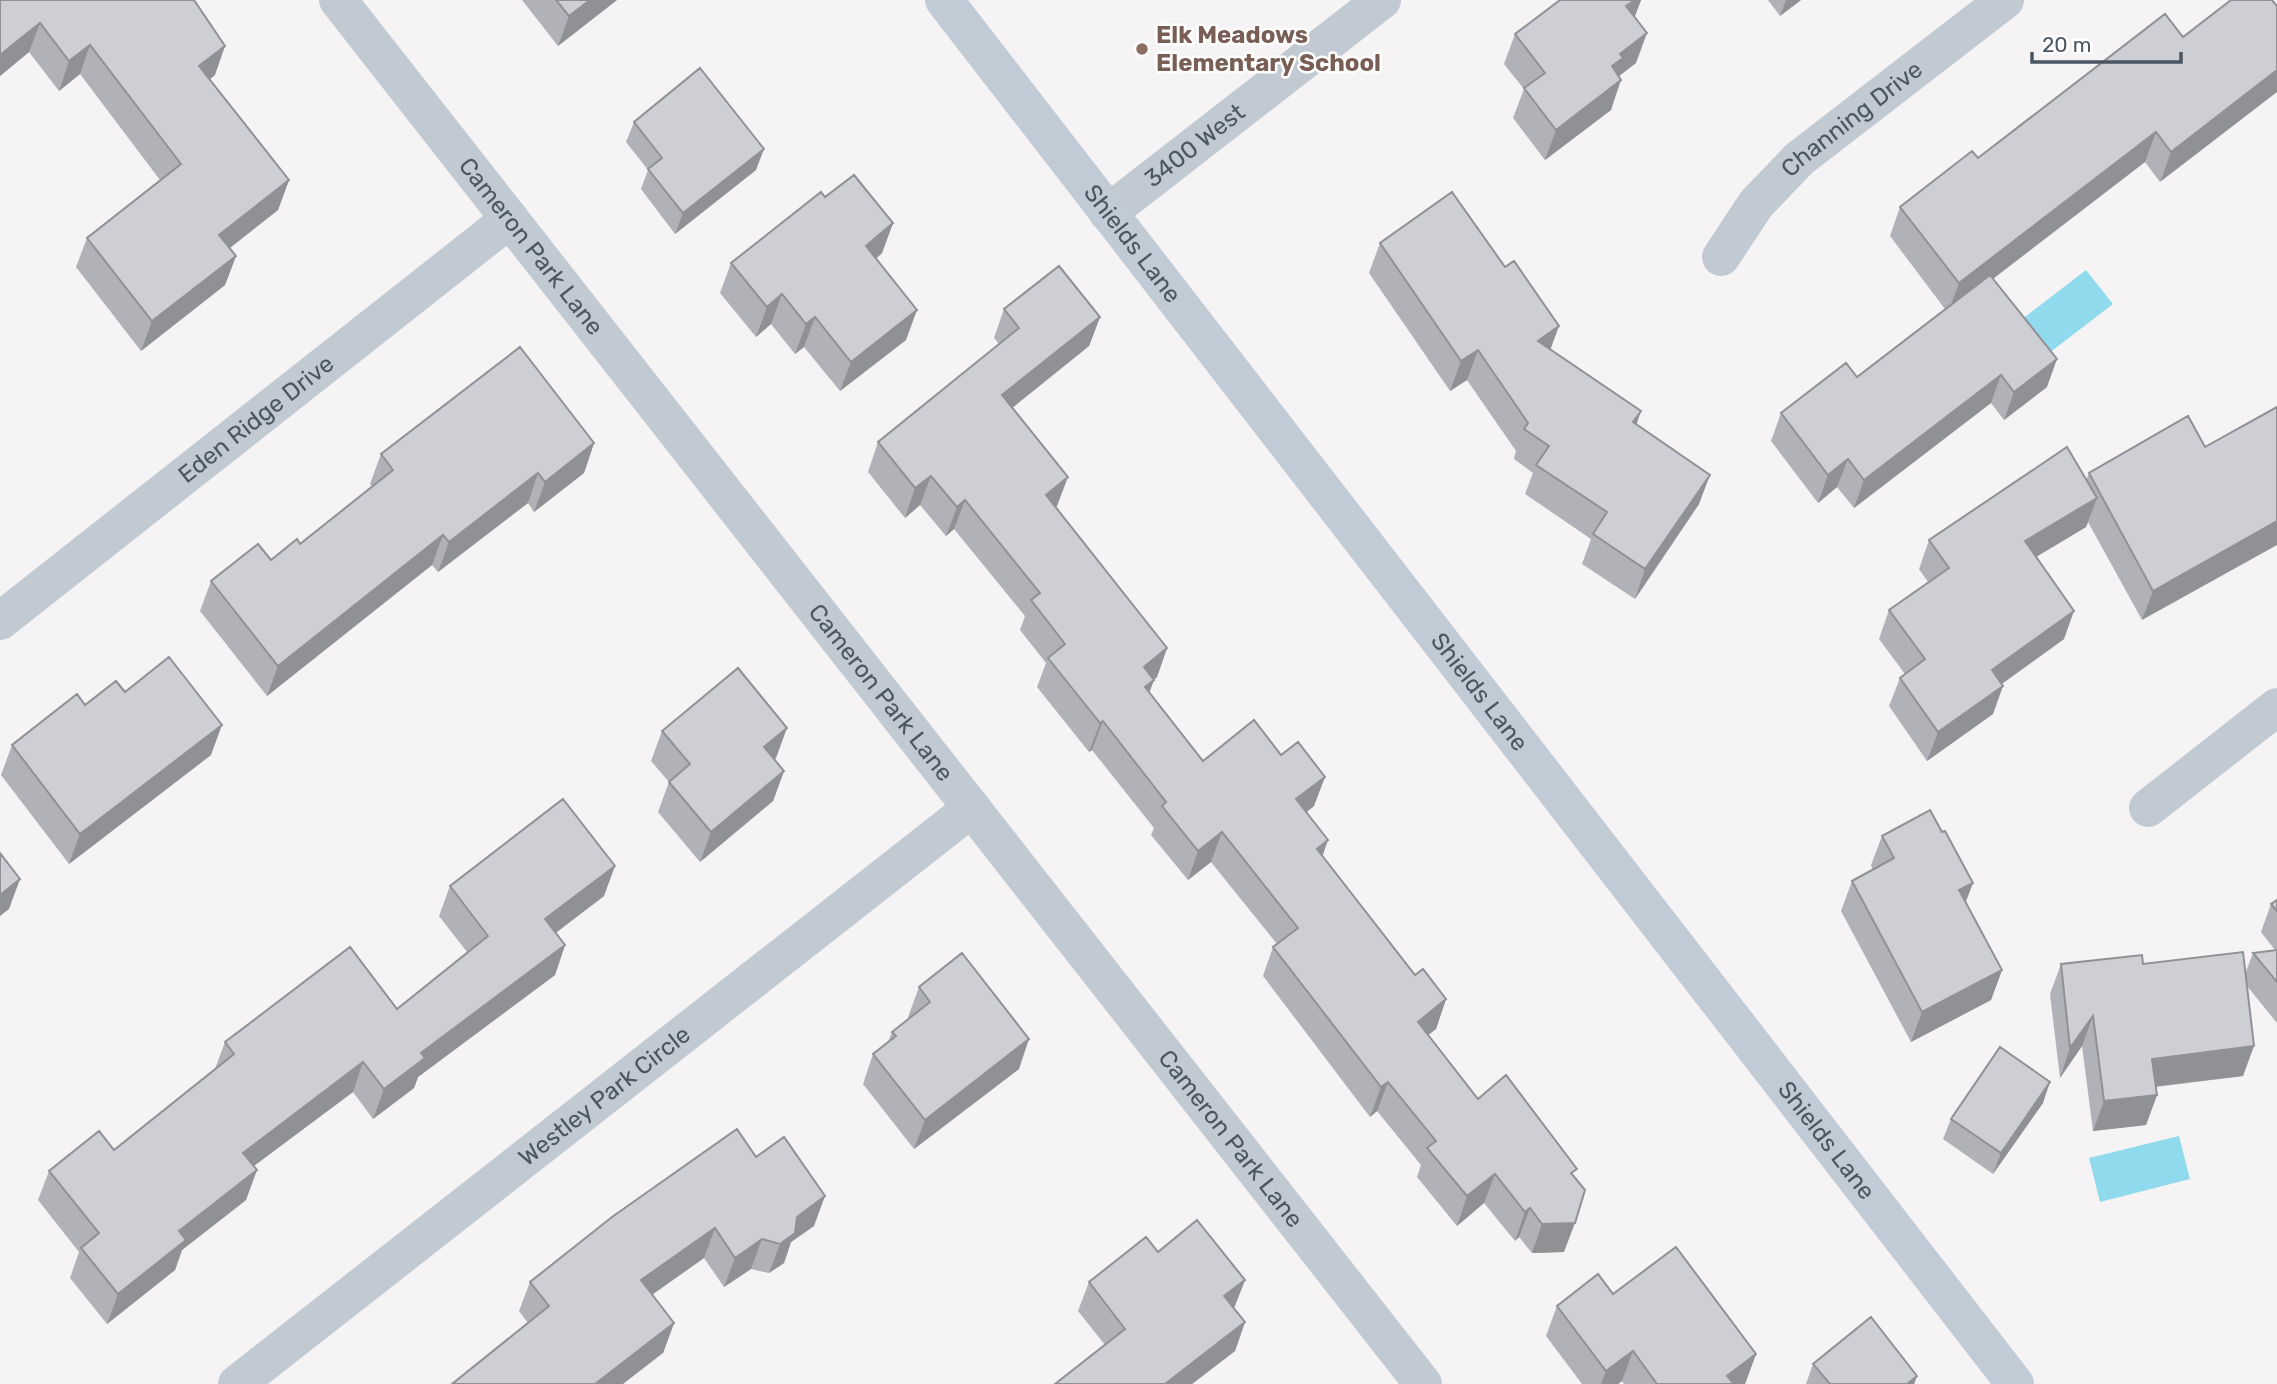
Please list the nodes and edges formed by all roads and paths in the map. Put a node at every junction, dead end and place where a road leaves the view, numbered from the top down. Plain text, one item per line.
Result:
1 (338, 0) edge
2 (944, 0) edge
3 (1382, 0) edge
4 (2005, 0) edge
5 (1108, 212) junction
6 (510, 219) junction
7 (1721, 257) dead end
8 (0, 621) edge
9 (2277, 707) edge
10 (972, 808) junction
11 (2148, 808) dead end
12 (237, 1384) edge
13 (1423, 1384) edge
14 (2015, 1384) edge

1 - 6 street, Cameron Park Lane
2 - 5 main road, Shields Lane
3 - 5 street, 3400 West
4 - 7 street, Channing Drive
5 - 14 main road, Shields Lane
6 - 8 street, Eden Ridge Drive
6 - 10 street, Cameron Park Lane
9 - 11 street
10 - 12 street, Westley Park Circle
10 - 13 street, Cameron Park Lane

